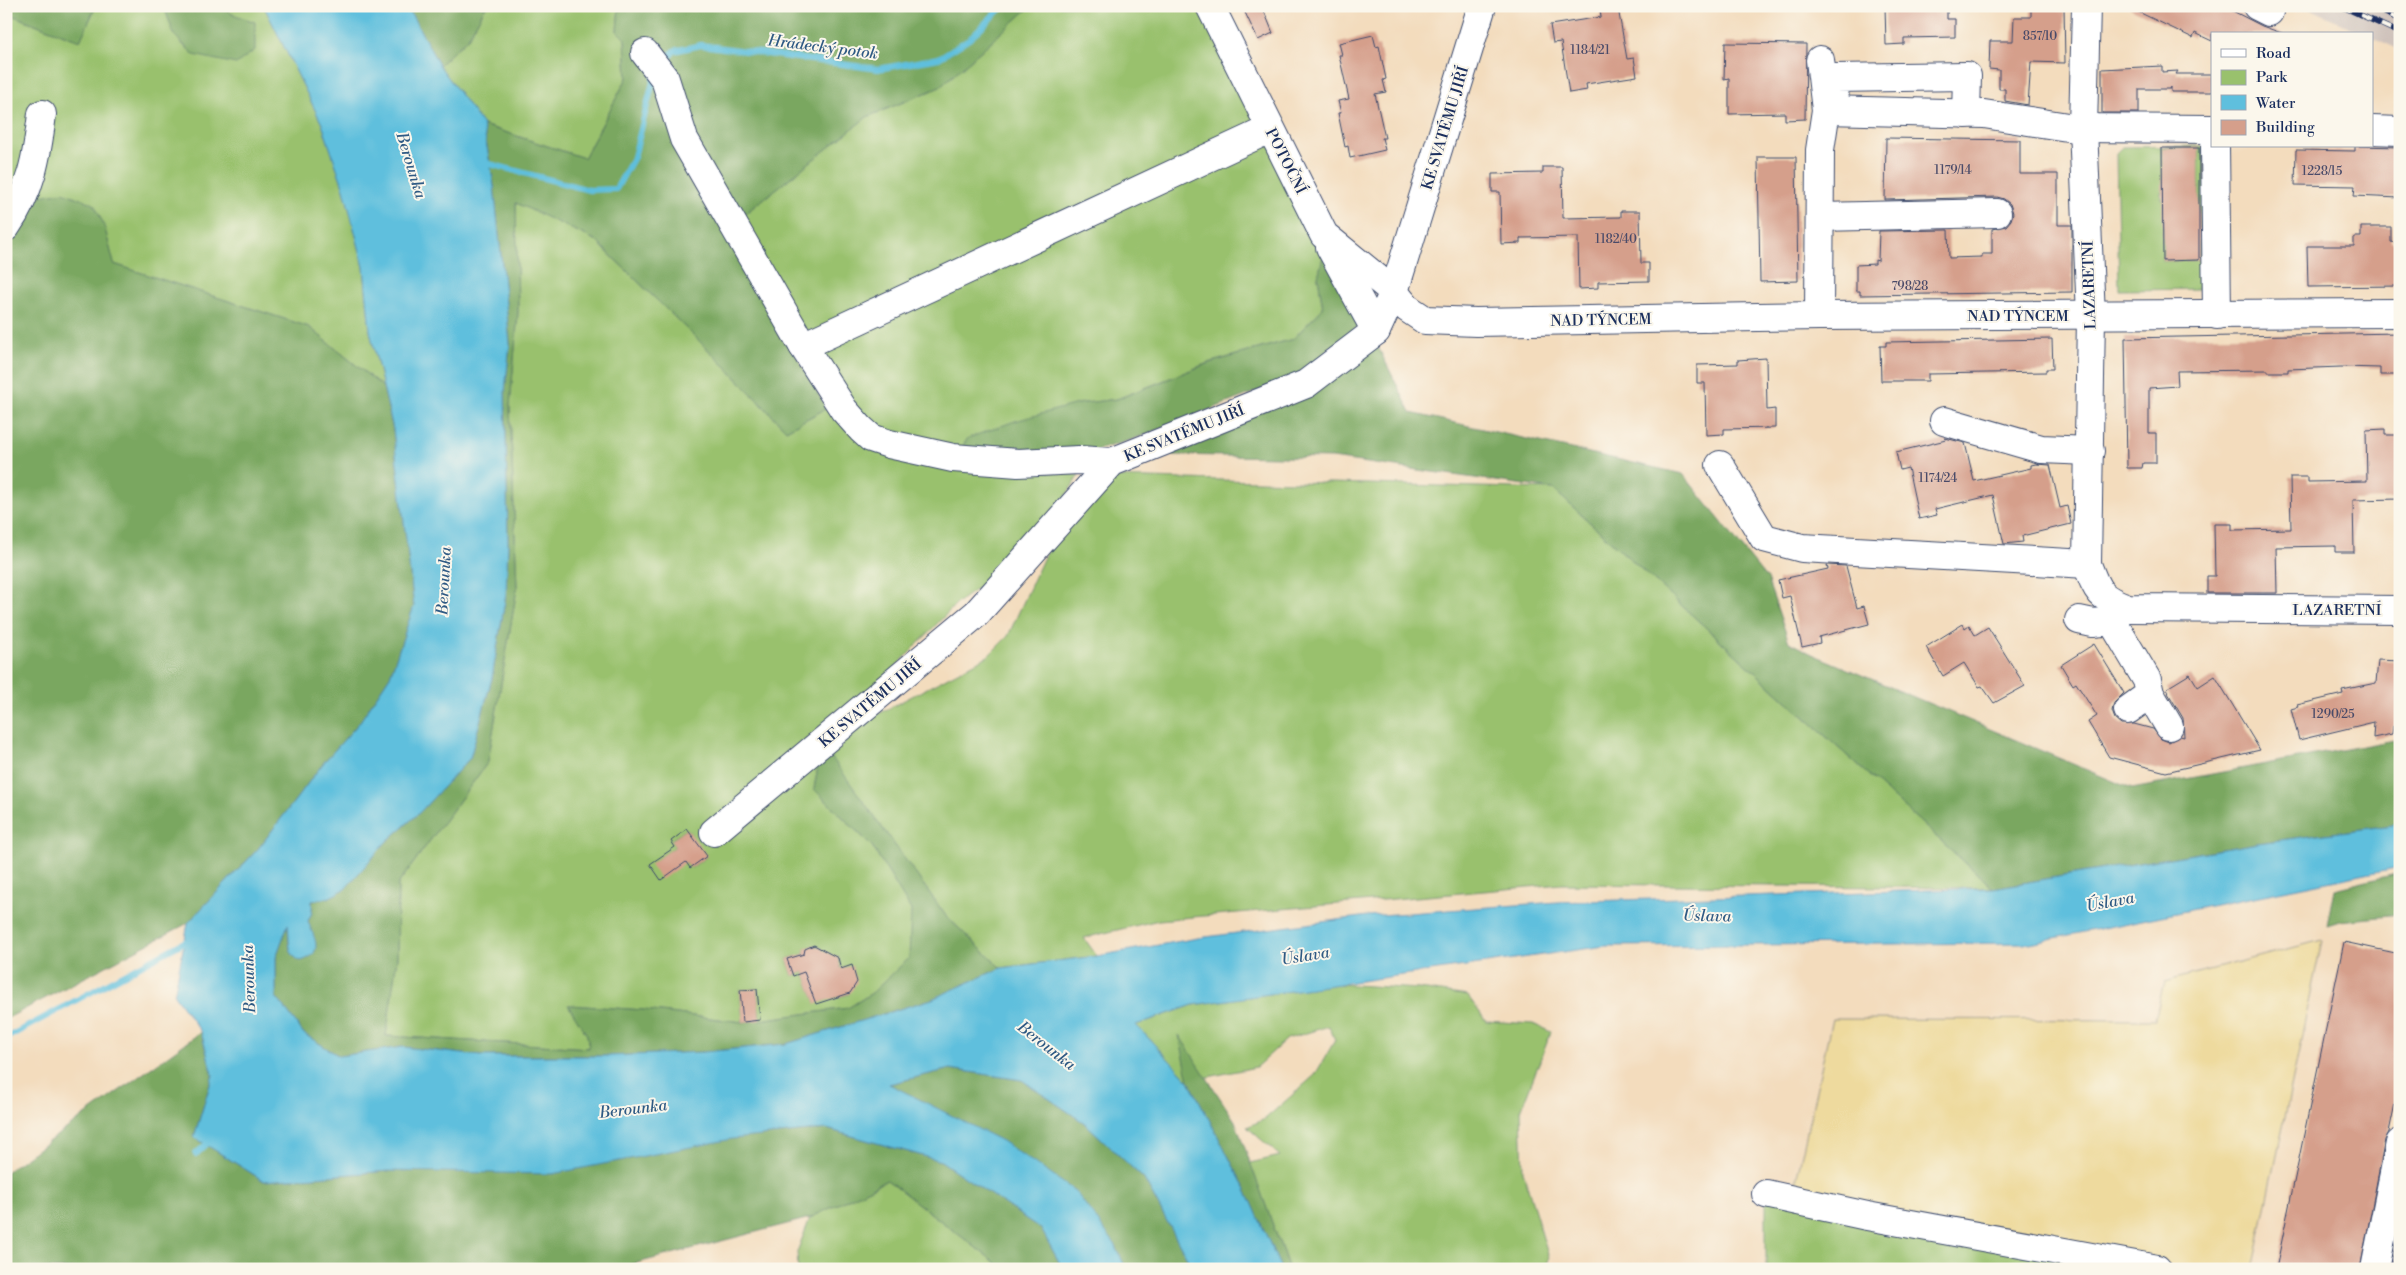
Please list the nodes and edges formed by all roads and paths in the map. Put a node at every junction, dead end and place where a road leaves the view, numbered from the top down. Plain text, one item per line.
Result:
1 (1210, 6) edge
2 (1482, 6) edge
3 (2086, 6) edge
4 (645, 53) dead end
5 (1820, 60) dead end
6 (1830, 110) junction
7 (42, 114) dead end
8 (1966, 114) junction
9 (2083, 128) junction
10 (1270, 129) junction
11 (2211, 130) edge
12 (2374, 130) edge
13 (2400, 130) edge
14 (2215, 148) edge
15 (1997, 213) dead end
16 (1820, 217) junction
17 (6, 227) edge
18 (1324, 235) junction
19 (1394, 292) junction
20 (2400, 313) edge
21 (2217, 315) junction
22 (1819, 316) junction
23 (2091, 316) junction
24 (1376, 332) junction
25 (803, 346) junction
26 (1944, 421) dead end
27 (2090, 451) junction
28 (1112, 462) junction
29 (1720, 465) dead end
30 (2087, 564) junction
31 (2400, 610) edge
32 (2079, 620) dead end
33 (2150, 694) junction
34 (2128, 710) dead end
35 (2169, 726) dead end
36 (714, 832) dead end
37 (2400, 1143) edge
38 (1766, 1194) dead end
39 (2157, 1269) edge
40 (2375, 1269) edge

1 - 10 street, POTOČNÍ
2 - 19 street, KE SVATÉMU JIŘÍ
3 - 9 street, LAZARETNÍ
4 - 25 street
5 - 6 street
6 - 8 street
6 - 8 street
6 - 16 street
7 - 17 street
8 - 9 street
9 - 11 street
9 - 23 street, LAZARETNÍ
10 - 18 street, POTOČNÍ
10 - 25 street
12 - 13 street
14 - 21 street
15 - 16 street
16 - 22 street
18 - 19 street, POTOČNÍ
18 - 24 street
19 - 22 street, NAD TÝNCEM
19 - 24 street, KE SVATÉMU JIŘÍ
20 - 21 street, NAD TÝNCEM
21 - 23 street, NAD TÝNCEM
22 - 23 street, NAD TÝNCEM
23 - 27 street, LAZARETNÍ
24 - 28 street, KE SVATÉMU JIŘÍ
25 - 28 street
26 - 27 street
27 - 30 street, LAZARETNÍ
28 - 36 street, KE SVATÉMU JIŘÍ
29 - 30 street
30 - 31 street, LAZARETNÍ
32 - 33 street
33 - 34 street
33 - 35 street
37 - 40 street
38 - 39 street

